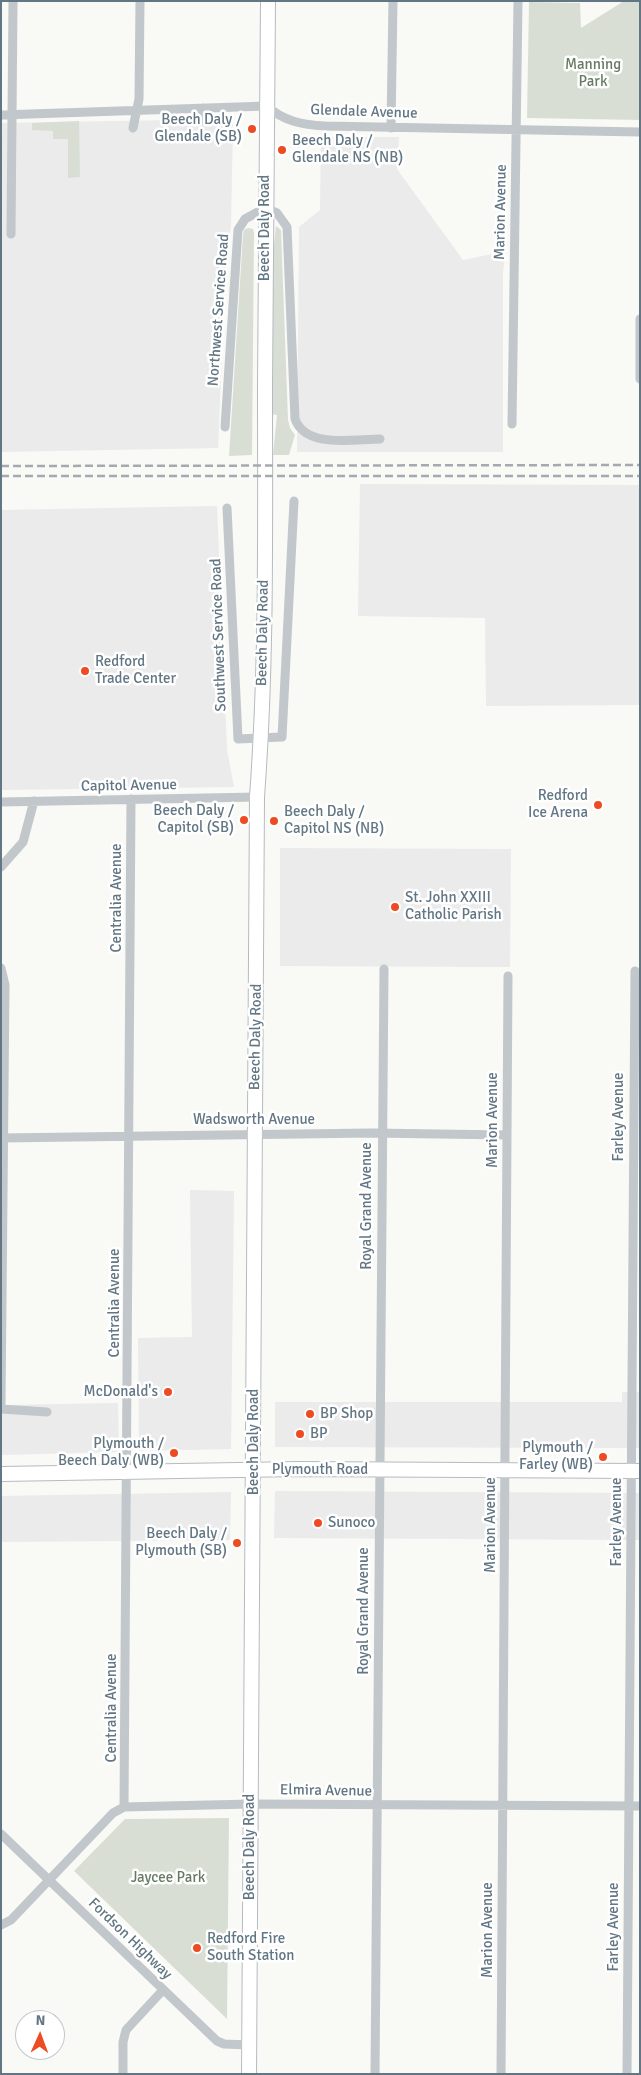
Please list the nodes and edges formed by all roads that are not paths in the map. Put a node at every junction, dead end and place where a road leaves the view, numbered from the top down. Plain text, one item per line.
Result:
1 (13, 1) edge
2 (140, 1) edge
3 (268, 1) edge
4 (393, 1) edge
5 (518, 1) edge
6 (266, 106) junction
7 (204, 108) junction
8 (137, 111) junction
9 (12, 115) junction
10 (1, 116) edge
11 (204, 121) dead end
12 (133, 128) dead end
13 (391, 128) junction
14 (516, 130) junction
15 (640, 132) edge
16 (265, 208) junction
17 (11, 234) dead end
18 (640, 319) edge
19 (639, 379) edge
20 (512, 424) dead end
21 (225, 427) dead end
22 (380, 439) dead end
23 (294, 501) dead end
24 (227, 508) dead end
25 (261, 739) junction
26 (257, 797) junction
27 (131, 800) junction
28 (34, 801) junction
29 (1, 802) edge
30 (1, 867) edge
31 (1, 968) edge
32 (384, 969) dead end
33 (635, 971) dead end
34 (508, 976) dead end
35 (381, 1133) junction
36 (255, 1134) junction
37 (129, 1135) junction
38 (506, 1135) junction
39 (3, 1138) edge
40 (1, 1404) edge
41 (1, 1409) edge
42 (47, 1412) dead end
43 (254, 1470) junction
44 (379, 1470) junction
45 (505, 1470) junction
46 (635, 1471) edge
47 (127, 1472) junction
48 (1, 1474) edge
49 (251, 1804) junction
50 (377, 1805) junction
51 (503, 1805) junction
52 (629, 1806) junction
53 (640, 1806) edge
54 (124, 1807) junction
55 (1, 1834) edge
56 (48, 1880) junction
57 (1, 1925) edge
58 (163, 1990) junction
59 (249, 2045) junction
60 (123, 2074) edge
61 (249, 2074) edge
62 (375, 2074) edge
63 (501, 2074) edge
64 (628, 2074) edge

1 - 9 street
2 - 8 street
3 - 6 main road, Beech Daly Road
4 - 13 street
5 - 14 street, Marion Avenue
6 - 7 street
6 - 13 street, Glendale Avenue
6 - 16 main road, Beech Daly Road
7 - 8 street
7 - 11 street
8 - 9 street
8 - 12 street
9 - 10 street
9 - 17 street
13 - 14 street, Glendale Avenue
14 - 15 street, Glendale Avenue
14 - 20 street, Marion Avenue
16 - 21 street, Northwest Service Road
16 - 22 street
16 - 25 main road, Beech Daly Road
18 - 19 street
23 - 25 street
24 - 25 street, Southwest Service Road
25 - 26 main road, Beech Daly Road
26 - 27 street, Capitol Avenue
26 - 36 main road, Beech Daly Road
27 - 28 street, Capitol Avenue
27 - 37 street, Centralia Avenue
28 - 29 street, Capitol Avenue
28 - 30 street
31 - 39 street
32 - 35 street, Royal Grand Avenue
33 - 46 street, Farley Avenue
34 - 38 street, Marion Avenue
35 - 36 street, Wadsworth Avenue
35 - 38 street, Wadsworth Avenue
35 - 44 street, Royal Grand Avenue
36 - 37 street, Wadsworth Avenue
36 - 43 main road, Beech Daly Road
37 - 39 street, Wadsworth Avenue
37 - 47 street, Centralia Avenue
38 - 45 street, Marion Avenue
39 - 40 street
41 - 42 street
43 - 44 main road, Plymouth Road
43 - 47 main road, Plymouth Road
43 - 49 main road, Beech Daly Road
44 - 45 main road, Plymouth Road
44 - 50 street, Royal Grand Avenue
45 - 46 main road, Plymouth Road
45 - 51 street, Marion Avenue
46 - 52 street, Farley Avenue
47 - 48 main road, Plymouth Road
47 - 54 street, Centralia Avenue
49 - 50 street, Elmira Avenue
49 - 54 street, Elmira Avenue
49 - 59 main road, Beech Daly Road
50 - 51 street, Elmira Avenue
50 - 62 street, Royal Grand Avenue
51 - 52 street, Elmira Avenue
51 - 63 street, Marion Avenue
52 - 53 street, Elmira Avenue
52 - 64 street, Farley Avenue
54 - 56 street
55 - 56 street, Fordson Highway
56 - 57 street
56 - 58 street, Fordson Highway
58 - 59 street, Fordson Highway
58 - 60 street
59 - 61 main road, Beech Daly Road

